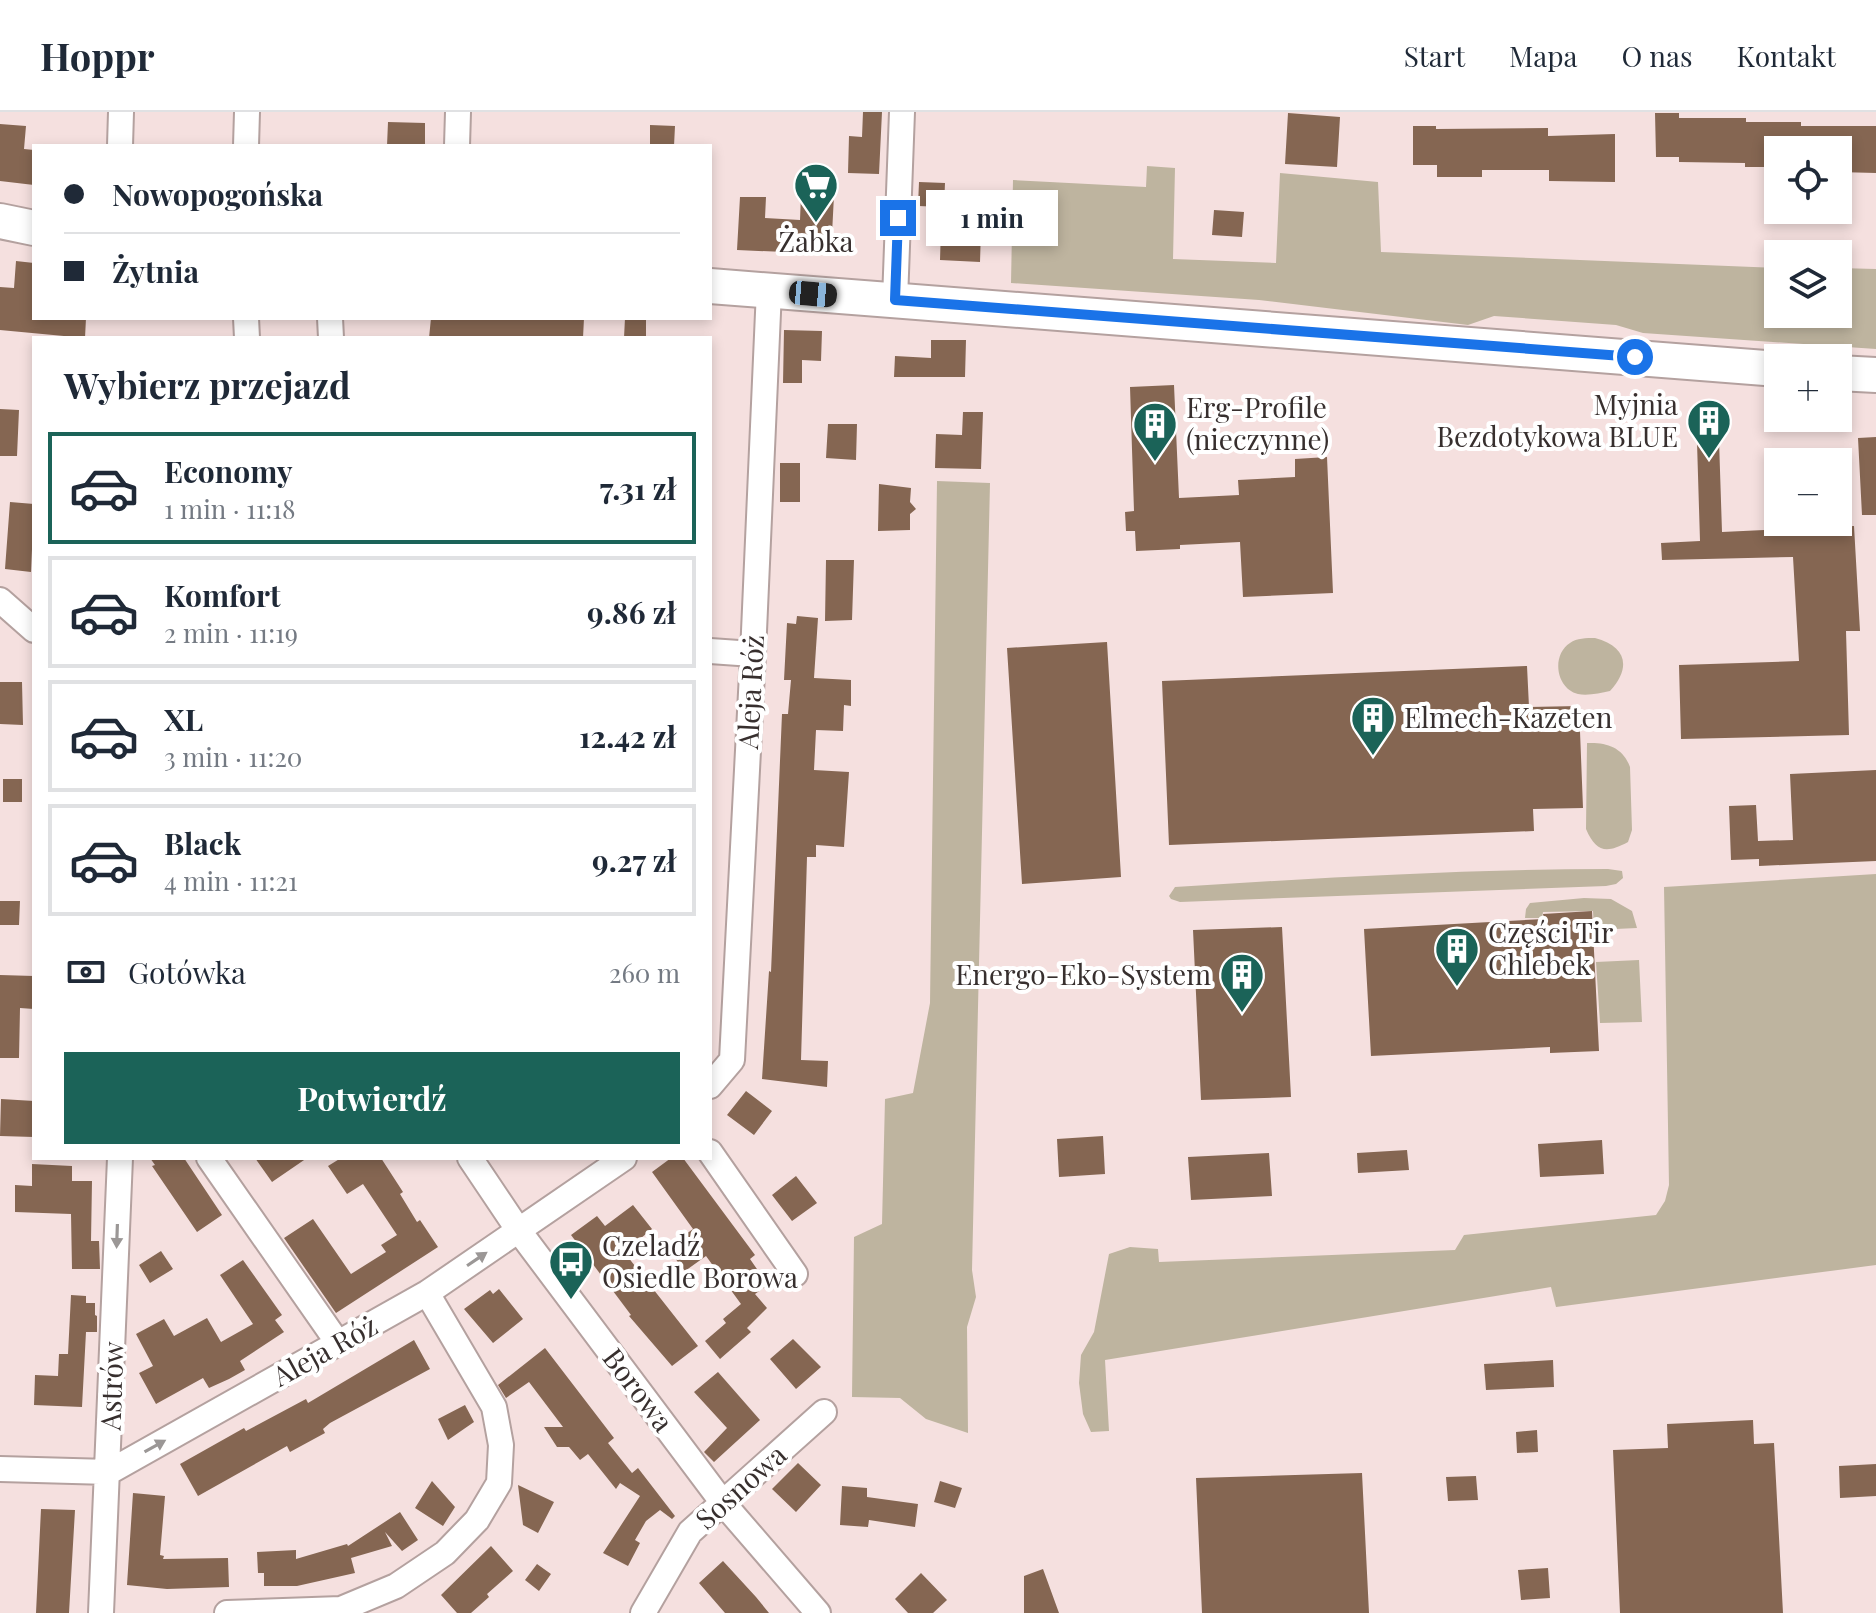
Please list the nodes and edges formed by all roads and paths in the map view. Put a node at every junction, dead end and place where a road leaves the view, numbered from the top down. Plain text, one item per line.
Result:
1 (121, 112) edge
2 (247, 112) edge
3 (458, 112) edge
4 (902, 112) edge
5 (120, 144) edge
6 (246, 144) edge
7 (457, 144) edge
8 (0, 221) edge
9 (32, 228) edge
10 (712, 286) edge
11 (769, 290) junction
12 (895, 300) junction
13 (1764, 368) edge
14 (1852, 374) edge
15 (1876, 375) edge
16 (0, 600) edge
17 (32, 628) edge
18 (712, 651) edge
19 (753, 654) junction
20 (712, 1084) edge
21 (712, 1155) edge
22 (120, 1160) edge
23 (210, 1160) edge
24 (471, 1160) edge
25 (621, 1160) edge
26 (519, 1231) junction
27 (795, 1274) dead end
28 (427, 1293) junction
29 (338, 1343) junction
30 (824, 1412) dead end
31 (0, 1469) edge
32 (109, 1472) junction
33 (723, 1503) junction
34 (101, 1613) edge
35 (227, 1613) edge
36 (643, 1613) edge
37 (818, 1613) edge

1 - 5 street
2 - 6 street
3 - 7 street
4 - 12 street
8 - 9 street
10 - 11 street
11 - 12 street
11 - 19 street, Aleja Róż
12 - 13 street
14 - 15 street
16 - 17 street
18 - 19 street
19 - 20 street, Aleja Róż
21 - 27 street
22 -> 32 street, Astrów
23 - 29 street
24 - 26 street, Borowa
25 - 26 street, Aleja Róż
28 -> 26 street, Aleja Róż
26 - 33 street, Borowa
28 - 29 street, Aleja Róż
28 - 35 street
32 -> 29 street, Aleja Róż
30 - 33 street, Sosnowa
31 - 32 street
32 - 34 street, Astrów
33 - 36 street, Sosnowa
33 - 37 street, Borowa

